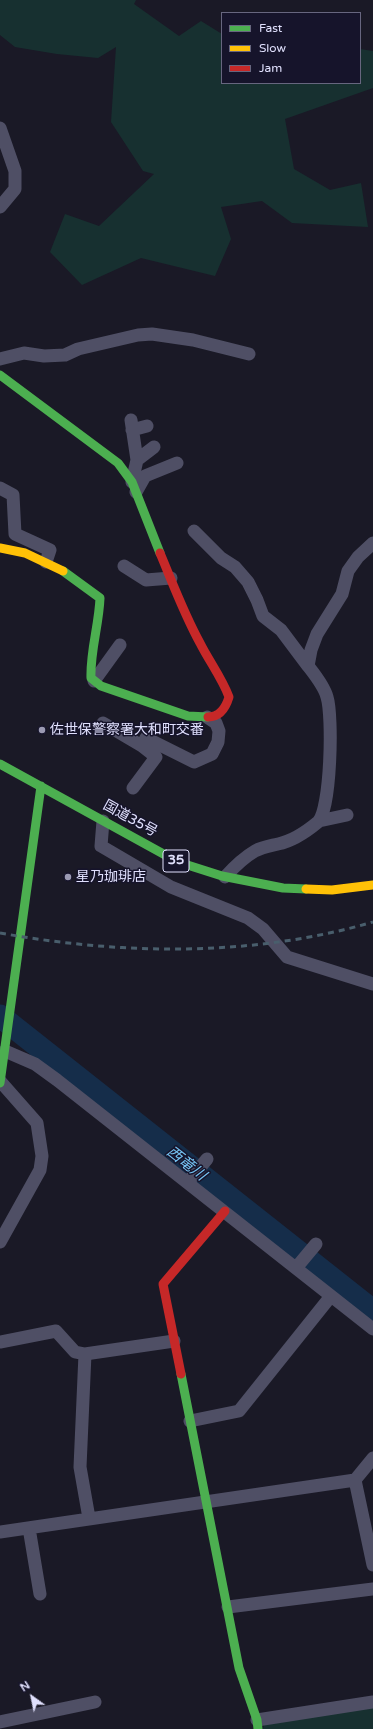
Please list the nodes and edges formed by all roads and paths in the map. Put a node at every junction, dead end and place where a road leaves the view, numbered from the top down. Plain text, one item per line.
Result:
1 (0, 128) edge
2 (0, 207) edge
3 (249, 354) dead end
4 (0, 359) edge
5 (0, 375) edge
6 (147, 426) dead end
7 (154, 447) dead end
8 (137, 460) junction
9 (177, 464) dead end
10 (134, 487) junction
11 (0, 488) edge
12 (194, 531) dead end
13 (373, 543) edge
14 (0, 548) edge
15 (46, 562) junction
16 (124, 566) dead end
17 (171, 578) junction
18 (120, 644) dead end
19 (308, 666) junction
20 (94, 680) junction
21 (207, 717) junction
22 (103, 723) dead end
23 (142, 746) junction
24 (0, 764) edge
25 (41, 786) junction
26 (133, 788) dead end
27 (347, 815) dead end
28 (104, 820) junction
29 (319, 821) junction
30 (225, 877) junction
31 (373, 885) edge
32 (373, 984) edge
33 (3, 1049) edge
34 (0, 1082) edge
35 (206, 1160) dead end
36 (190, 1179) junction
37 (225, 1211) junction
38 (0, 1242) edge
39 (315, 1245) dead end
40 (299, 1265) junction
41 (331, 1296) junction
42 (373, 1329) edge
43 (0, 1342) edge
44 (174, 1342) junction
45 (85, 1354) junction
46 (190, 1421) junction
47 (373, 1458) edge
48 (355, 1480) junction
49 (205, 1501) junction
50 (89, 1518) junction
51 (29, 1528) junction
52 (0, 1532) edge
53 (373, 1565) edge
54 (373, 1589) edge
55 (40, 1594) dead end
56 (228, 1607) junction
57 (95, 1702) dead end
58 (373, 1702) edge
59 (0, 1722) edge
60 (257, 1724) edge

1 - 2 street
3 - 4 street
5 - 10 main road
6 - 8 street
7 - 8 street
8 - 10 street
9 - 10 street
10 - 17 main road
11 - 15 street
12 - 19 street
13 - 19 street
14 - 15 main road
15 - 20 main road
16 - 17 street
17 - 21 main road
18 - 20 street
19 - 29 street
20 - 21 main road
21 - 23 street
22 - 23 street
23 - 26 street
24 - 25 main road, 国道35号 / 35
25 - 28 main road, 国道35号 / 35
25 - 33 main road
27 - 29 street
28 - 30 main road, 国道35号 / 35
28 - 32 street
29 - 30 street
30 - 31 main road, 国道35号 / 35
33 - 34 main road
33 - 36 street
34 - 38 street
35 - 36 street
36 - 37 street
37 - 40 street
37 - 44 main road
39 - 40 street
40 - 41 street
41 - 42 street
41 - 46 street
43 - 45 street
44 - 45 street
44 - 46 main road
45 - 50 street
46 - 49 main road
47 - 48 street
48 - 49 street
48 - 53 street
49 - 50 street
49 - 56 main road
50 - 51 street
51 - 52 street
51 - 55 street
54 - 56 street
56 - 60 main road
57 - 59 street
58 - 60 street

